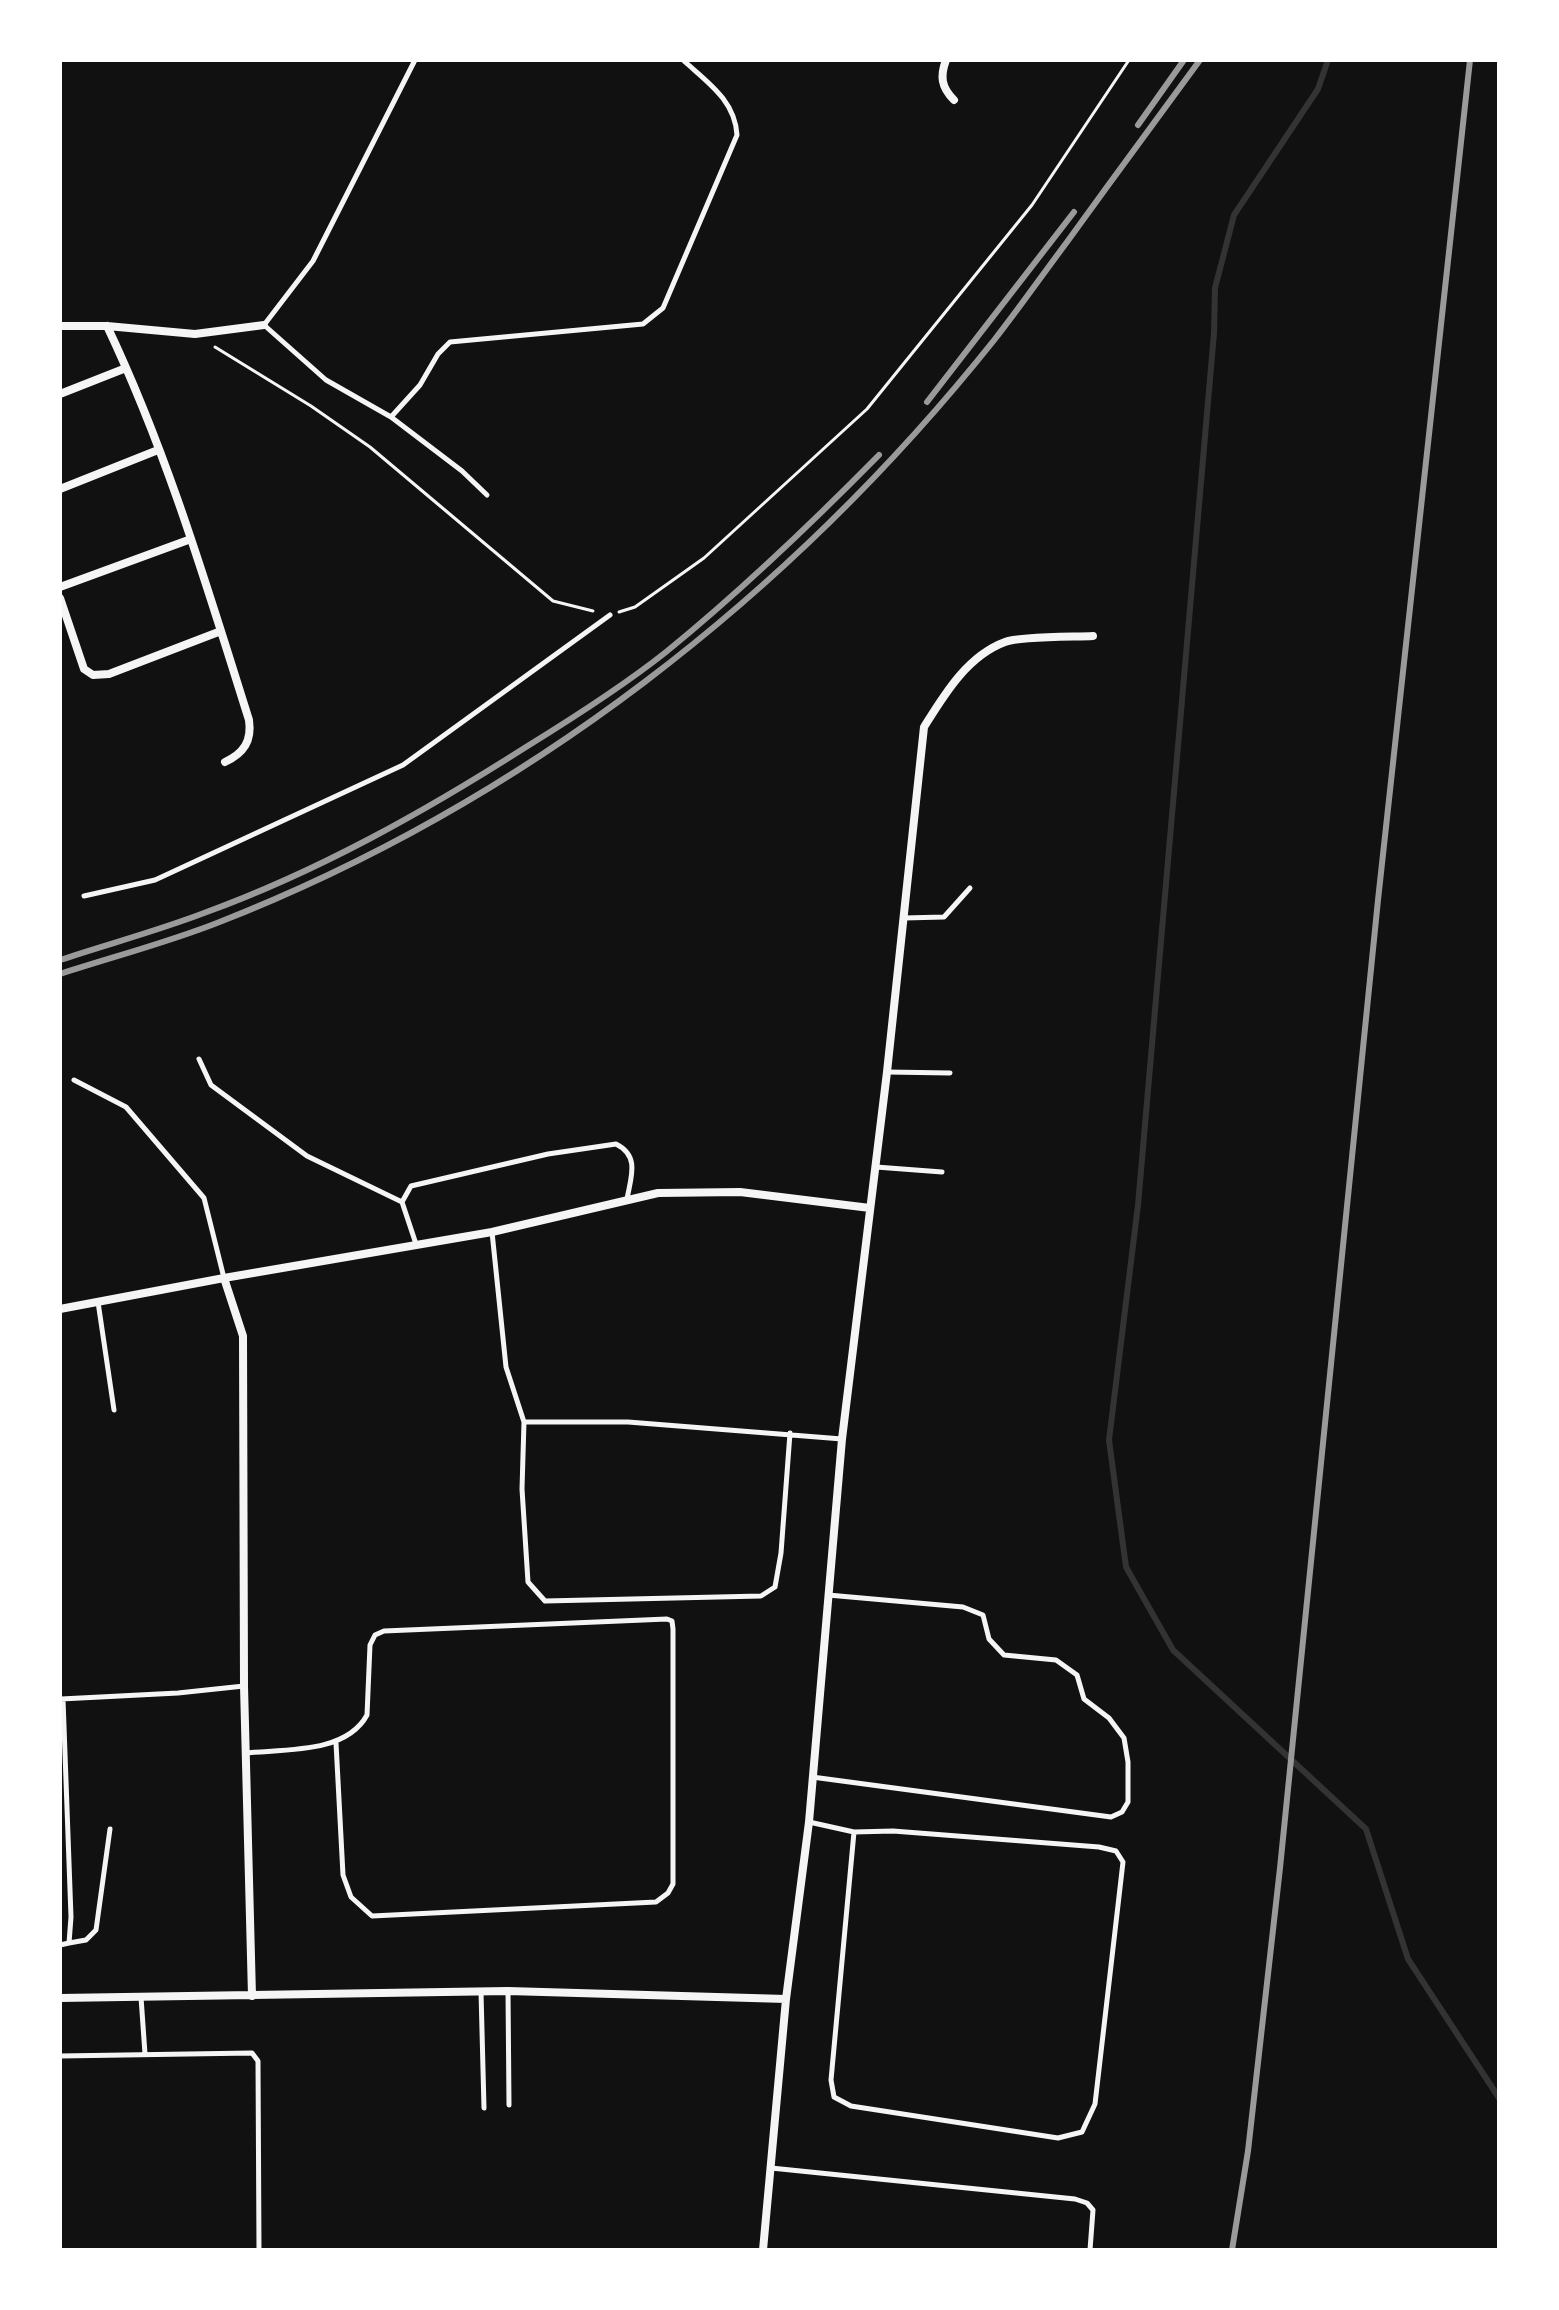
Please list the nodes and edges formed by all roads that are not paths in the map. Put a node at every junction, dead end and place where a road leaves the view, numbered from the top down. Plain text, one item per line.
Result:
1 (415, 60) edge
2 (683, 60) edge
3 (946, 60) edge
4 (954, 100) dead end
5 (264, 325) junction
6 (60, 326) edge
7 (107, 326) junction
8 (126, 368) junction
9 (60, 394) edge
10 (391, 417) junction
11 (158, 450) junction
12 (60, 489) edge
13 (487, 495) dead end
14 (191, 539) junction
15 (60, 587) edge
16 (60, 598) edge
17 (610, 615) road end
18 (221, 631) junction
19 (1093, 636) dead end
20 (225, 762) dead end
21 (970, 888) dead end
22 (84, 896) dead end
23 (904, 918) junction
24 (199, 1059) dead end
25 (887, 1072) junction
26 (950, 1073) dead end
27 (74, 1080) dead end
28 (875, 1167) junction
29 (942, 1172) dead end
30 (627, 1199) junction
31 (402, 1202) junction
32 (870, 1208) junction
33 (492, 1232) junction
34 (416, 1244) junction
35 (224, 1278) junction
36 (98, 1302) junction
37 (60, 1309) edge
38 (114, 1410) dead end
39 (524, 1422) junction
40 (790, 1433) junction
41 (842, 1439) junction
42 (827, 1595) junction
43 (244, 1686) junction
44 (61, 1699) edge
45 (336, 1743) junction
46 (245, 1753) junction
47 (812, 1777) junction
48 (809, 1822) junction
49 (110, 1829) dead end
50 (854, 1832) junction
51 (69, 1943) junction
52 (60, 1945) edge
53 (508, 1991) junction
54 (481, 1992) junction
55 (252, 1996) junction
56 (141, 1997) junction
57 (60, 1998) edge
58 (786, 1999) junction
59 (145, 2054) junction
60 (60, 2056) edge
61 (509, 2105) dead end
62 (484, 2108) dead end
63 (770, 2168) junction
64 (259, 2250) edge
65 (763, 2250) edge
66 (1090, 2250) edge

1 - 5 lane
2 - 10 lane
3 - 4 street
5 - 7 street
5 - 10 lane
6 - 7 street
7 - 8 street
8 - 9 street
8 - 11 street
10 - 13 lane
11 - 12 street
11 - 14 street
14 - 15 street
14 - 18 street
16 - 18 street
17 - 22 lane
18 - 20 street
19 - 23 street
21 - 23 lane
23 - 25 street
24 - 31 lane
25 - 26 lane
25 - 28 street
27 - 35 lane
28 - 29 lane
28 - 32 street
30 - 31 lane
30 - 32 street
30 - 33 street
31 - 34 lane
32 - 41 street
33 - 34 street
33 - 39 lane
34 - 35 street
35 - 36 street
35 - 43 street
36 - 37 street
36 - 38 lane
39 - 40 lane
39 - 40 lane
40 - 41 lane
41 - 42 street
42 - 47 street
42 - 47 lane
43 - 44 lane
43 - 46 street
44 - 51 lane
45 - 45 lane
45 - 46 lane
46 - 55 street
47 - 48 street
48 - 50 lane
48 - 58 street
49 - 51 lane
50 - 50 lane
51 - 52 lane
53 - 54 street
53 - 58 street
53 - 61 lane
54 - 55 street
54 - 62 lane
55 - 56 street
56 - 57 street
56 - 59 lane
58 - 63 street
59 - 60 lane
59 - 64 lane
63 - 65 street
63 - 66 lane

